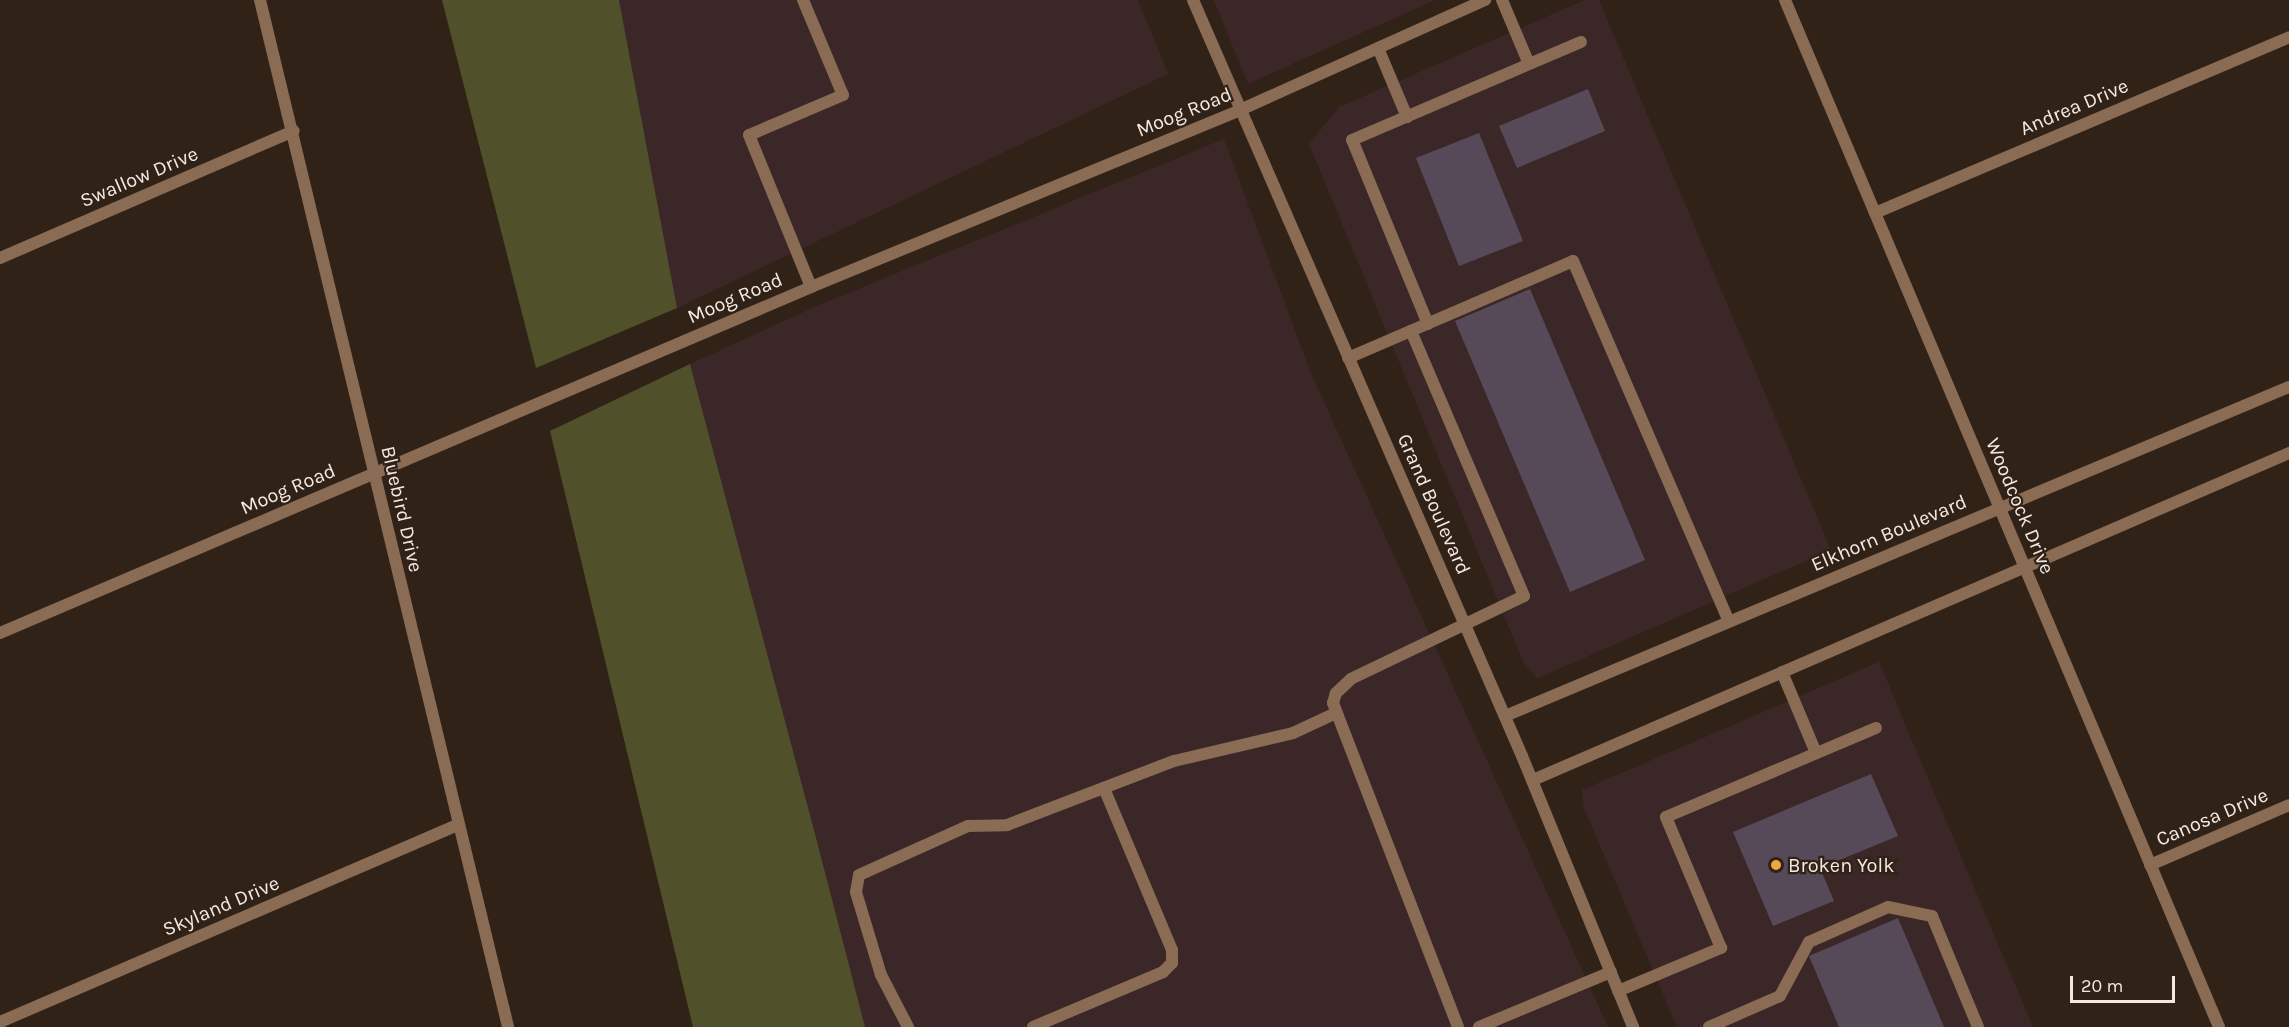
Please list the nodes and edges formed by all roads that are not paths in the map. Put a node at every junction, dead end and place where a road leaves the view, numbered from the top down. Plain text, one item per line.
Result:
1 (260, 0) edge
2 (803, 0) edge
3 (1193, 0) edge
4 (1483, 0) edge
5 (1502, 0) edge
6 (1785, 0) edge
7 (2289, 37) edge
8 (1581, 42) dead end
9 (1378, 48) junction
10 (1529, 64) junction
11 (1240, 110) junction
12 (1407, 117) junction
13 (294, 131) junction
14 (1875, 213) junction
15 (0, 258) edge
16 (811, 287) junction
17 (1428, 324) junction
18 (1411, 331) junction
19 (1348, 358) junction
20 (2289, 387) edge
21 (2289, 453) edge
22 (374, 474) junction
23 (2000, 508) junction
24 (2025, 567) junction
25 (1729, 621) junction
26 (1464, 622) junction
27 (0, 633) edge
28 (1782, 672) junction
29 (1334, 714) junction
30 (1505, 716) junction
31 (1876, 728) dead end
32 (1816, 753) junction
33 (1533, 780) junction
34 (1104, 788) junction
35 (2289, 805) edge
36 (458, 825) junction
37 (2150, 865) junction
38 (1611, 972) junction
39 (1618, 991) junction
40 (0, 1022) edge
41 (508, 1027) edge
42 (908, 1027) edge
43 (1032, 1027) edge
44 (1458, 1027) edge
45 (1479, 1027) edge
46 (1633, 1027) edge
47 (1708, 1027) edge
48 (1978, 1027) edge
49 (2219, 1027) edge

1 - 13 street, Bluebird Drive
2 - 16 street
3 - 11 street, Grand Boulevard
4 - 9 street, Moog Road
5 - 10 street
6 - 14 street, Woodcock Drive
7 - 14 street, Andrea Drive
8 - 10 street
9 - 11 street, Moog Road
9 - 12 street
10 - 12 street
11 - 16 street, Moog Road
11 - 19 street, Grand Boulevard
12 - 17 street
13 - 15 street, Swallow Drive
13 - 22 street, Bluebird Drive
14 - 23 street, Woodcock Drive
16 - 22 street, Moog Road
17 - 18 street
17 - 25 street
18 - 19 street
18 - 26 street
19 - 26 street, Grand Boulevard
20 - 23 street, Elkhorn Boulevard
21 - 24 street
22 - 27 street, Moog Road
22 - 36 street, Bluebird Drive
23 - 24 street, Woodcock Drive
23 - 25 street, Elkhorn Boulevard
24 - 28 street
24 - 37 street, Woodcock Drive
25 - 30 street, Elkhorn Boulevard
26 - 29 street
26 - 30 street, Grand Boulevard
28 - 32 street
28 - 33 street
29 - 34 street
29 - 44 street
30 - 33 street, Grand Boulevard
31 - 32 street
32 - 39 street
33 - 38 street, Grand Boulevard
34 - 42 street
34 - 43 street
35 - 37 street, Canosa Drive
36 - 40 street, Skyland Drive
36 - 41 street, Bluebird Drive
37 - 49 street, Woodcock Drive
38 - 39 street, Grand Boulevard
38 - 45 street
39 - 46 street, Grand Boulevard
47 - 48 street

